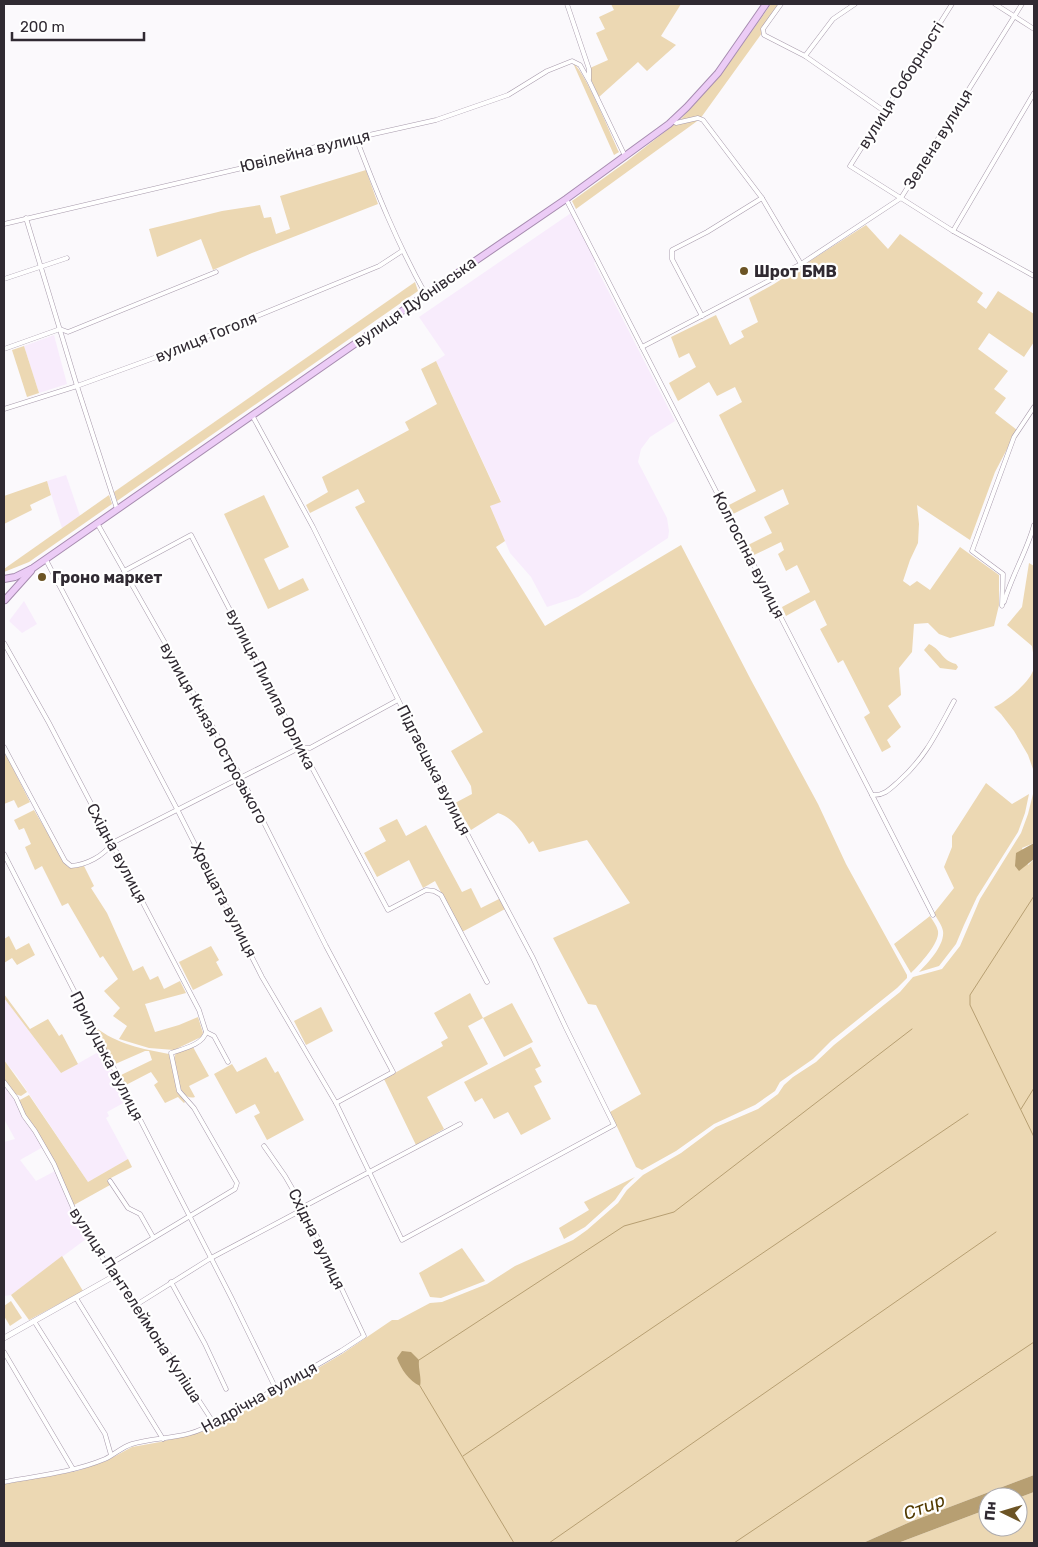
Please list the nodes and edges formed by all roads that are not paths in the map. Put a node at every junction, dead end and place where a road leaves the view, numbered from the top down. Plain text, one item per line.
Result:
1 (567, 4) edge
2 (766, 4) edge
3 (781, 4) edge
4 (855, 4) edge
5 (952, 4) edge
6 (995, 4) edge
7 (1022, 4) edge
8 (1014, 16) junction
9 (1034, 29) edge
10 (805, 56) junction
11 (589, 81) junction
12 (1034, 93) edge
13 (884, 111) junction
14 (672, 120) junction
15 (356, 138) junction
16 (625, 156) junction
17 (762, 198) junction
18 (901, 198) junction
19 (566, 199) junction
20 (26, 218) junction
21 (4, 224) edge
22 (953, 231) junction
23 (402, 251) junction
24 (67, 258) dead end
25 (801, 264) junction
26 (40, 267) junction
27 (216, 272) dead end
28 (1034, 275) edge
29 (4, 279) edge
30 (426, 295) junction
31 (702, 316) junction
32 (60, 329) junction
33 (642, 347) junction
34 (4, 349) edge
35 (77, 386) junction
36 (1034, 407) edge
37 (4, 409) edge
38 (252, 415) junction
39 (117, 509) junction
40 (97, 523) junction
41 (1034, 525) edge
42 (46, 560) junction
43 (33, 568) junction
44 (124, 571) junction
45 (4, 579) edge
46 (4, 602) edge
47 (4, 643) edge
48 (398, 700) junction
49 (954, 701) dead end
50 (4, 747) edge
51 (301, 748) junction
52 (242, 777) junction
53 (872, 795) junction
54 (177, 809) junction
55 (112, 843) junction
56 (4, 854) edge
57 (933, 915) dead end
58 (488, 982) dead end
59 (206, 1032) junction
60 (228, 1062) dead end
61 (4, 1082) edge
62 (336, 1103) junction
63 (460, 1124) dead end
64 (264, 1146) dead end
65 (369, 1171) junction
66 (110, 1181) dead end
67 (303, 1207) junction
68 (189, 1217) junction
69 (154, 1237) junction
70 (402, 1240) joint
71 (211, 1258) junction
72 (110, 1264) junction
73 (116, 1275) junction
74 (172, 1282) junction
75 (76, 1298) junction
76 (136, 1305) junction
77 (34, 1321) junction
78 (364, 1336) joint
79 (4, 1338) edge
80 (4, 1352) edge
81 (276, 1388) junction
82 (226, 1389) dead end
83 (213, 1422) junction
84 (163, 1439) junction
85 (111, 1455) junction
86 (73, 1468) junction
87 (4, 1482) edge

1 - 11 street
2 - 14 highway, вулиця Дубнівська
3 - 10 street
4 - 10 street
5 - 13 street, вулиця Соборності
6 - 8 street
7 - 8 street, Зелена вулиця
8 - 9 street
8 - 18 street, Зелена вулиця
10 - 13 street
11 - 15 street, Ювілейна вулиця
11 - 16 street
12 - 22 street
13 - 18 street, вулиця Соборності
14 - 16 highway, вулиця Дубнівська
14 - 17 street
15 - 20 street, Ювілейна вулиця
15 - 23 street
16 - 19 highway, вулиця Дубнівська
17 - 25 street
17 - 31 street
18 - 22 street
18 - 25 street, Зелена вулиця
19 - 30 highway, вулиця Дубнівська
19 - 33 street, Колгоспна вулиця
20 - 21 street, Ювілейна вулиця
20 - 26 street
22 - 28 street
23 - 30 street
23 - 35 street, вулиця Гоголя
24 - 26 street
25 - 31 street, Зелена вулиця
26 - 29 street
26 - 32 street
27 - 32 street
30 - 38 highway, вулиця Дубнівська
31 - 33 street, Зелена вулиця
32 - 34 street
32 - 35 street
33 - 53 street, Колгоспна вулиця
35 - 37 street, вулиця Гоголя
35 - 39 street
36 - 41 street
38 - 39 highway, вулиця Дубнівська
38 - 48 street, Підгаєцька вулиця
39 - 40 highway, вулиця Дубнівська
40 - 42 highway, вулиця Дубнівська
40 - 44 street, вулиця Князя Острозького
42 - 43 highway, вулиця Дубнівська
42 - 54 street, Хрещата вулиця
43 - 45 highway
43 - 46 highway
44 - 51 street, вулиця Пилипа Орлика
44 - 52 street, вулиця Князя Острозького
47 - 55 street, Східна вулиця
48 - 51 street
48 - 70 street, Підгаєцька вулиця
49 - 53 street
50 - 55 street
51 - 52 street
51 - 58 street, вулиця Пилипа Орлика
52 - 54 street
52 - 62 street, вулиця Князя Острозького
53 - 57 street, Колгоспна вулиця
54 - 55 street
54 - 62 street, Хрещата вулиця
55 - 59 street, Східна вулиця
56 - 68 street, Прилуцька вулиця
59 - 60 street, Східна вулиця
59 - 68 street
61 - 72 street, вулиця Пантелеймона Куліша
62 - 65 street, Хрещата вулиця
63 - 65 street
64 - 67 street, Східна вулиця
65 - 67 street
65 - 70 street, Хрещата вулиця
66 - 69 street
67 - 71 street
67 - 78 street, Східна вулиця
68 - 69 street
68 - 71 street, Прилуцька вулиця
69 - 72 street
71 - 74 street
71 - 81 street, Прилуцька вулиця
72 - 73 street, вулиця Пантелеймона Куліша
73 - 75 street
73 - 76 street, вулиця Пантелеймона Куліша
74 - 76 street
74 - 82 street
75 - 77 street
75 - 84 street
76 - 83 street, вулиця Пантелеймона Куліша
77 - 79 street
77 - 85 street
78 - 81 street, Надрічна вулиця
80 - 86 street
81 - 83 street, Надрічна вулиця
83 - 84 street, Надрічна вулиця
84 - 85 street, Надрічна вулиця
85 - 86 street, Надрічна вулиця
86 - 87 street, Надрічна вулиця

